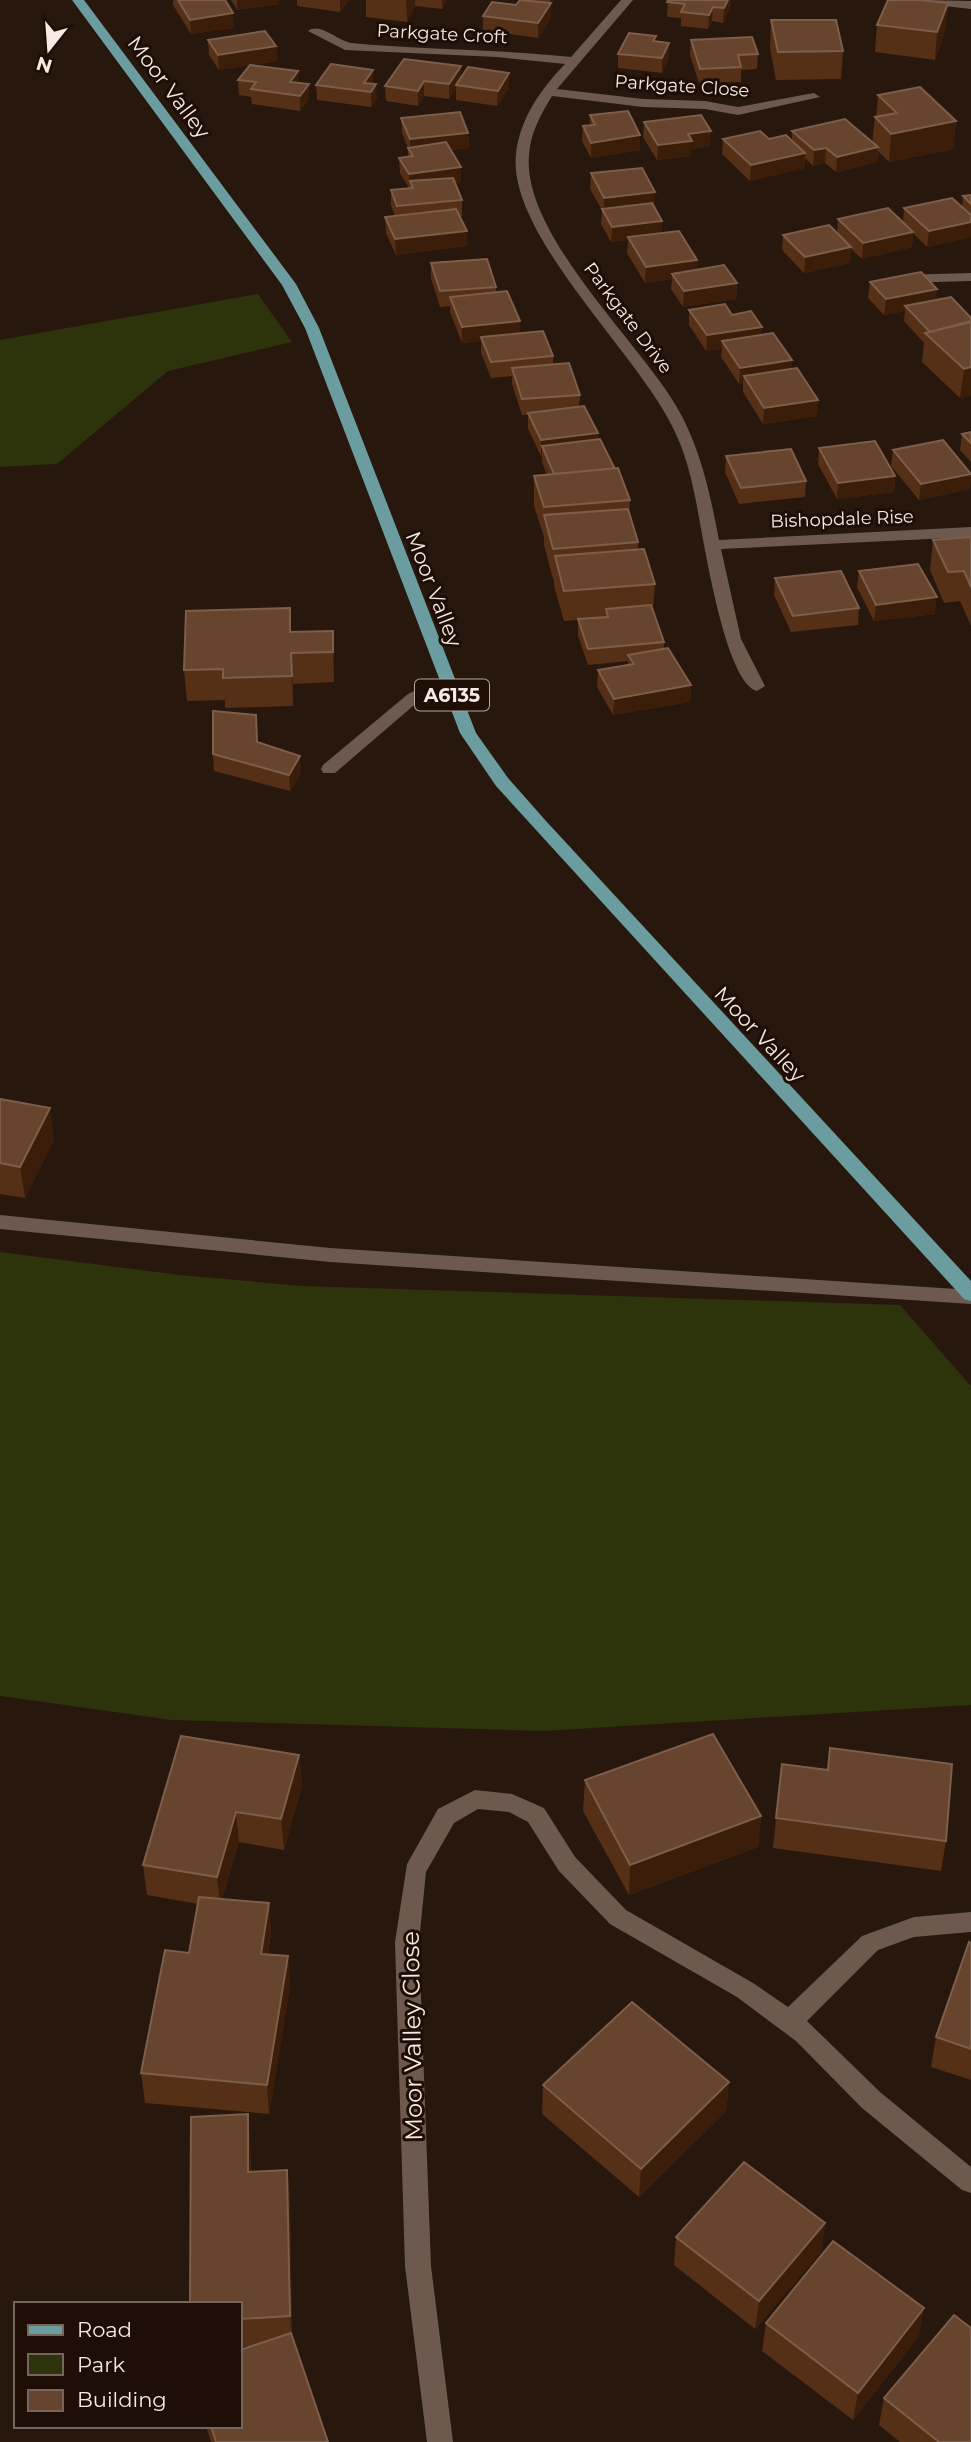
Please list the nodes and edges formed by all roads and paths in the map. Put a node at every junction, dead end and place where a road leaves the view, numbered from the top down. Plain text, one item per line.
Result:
1 (78, 0) edge
2 (626, 0) edge
3 (927, 0) edge
4 (971, 5) edge
5 (314, 31) dead end
6 (572, 61) junction
7 (546, 92) junction
8 (814, 97) dead end
9 (971, 278) edge
10 (890, 279) edge
11 (971, 532) edge
12 (714, 545) junction
13 (446, 681) junction
14 (757, 686) dead end
15 (328, 769) dead end
16 (0, 1222) edge
17 (971, 1295) edge
18 (971, 1922) edge
19 (789, 2022) junction
20 (971, 2182) edge
21 (440, 2442) edge

1 - 13 main road, Moor Valley / A6135
2 - 6 street, Parkgate Drive
3 - 4 street
5 - 6 street, Parkgate Croft
6 - 7 street, Parkgate Drive
7 - 8 street, Parkgate Close
7 - 12 street, Parkgate Drive
9 - 10 street
11 - 12 street, Bishopdale Rise
12 - 14 street, Parkgate Drive
13 - 15 street
13 - 17 main road, Moor Valley / A6135
16 - 17 street
18 - 19 street
19 - 20 street, Moor Valley Close
19 - 21 street, Moor Valley Close

